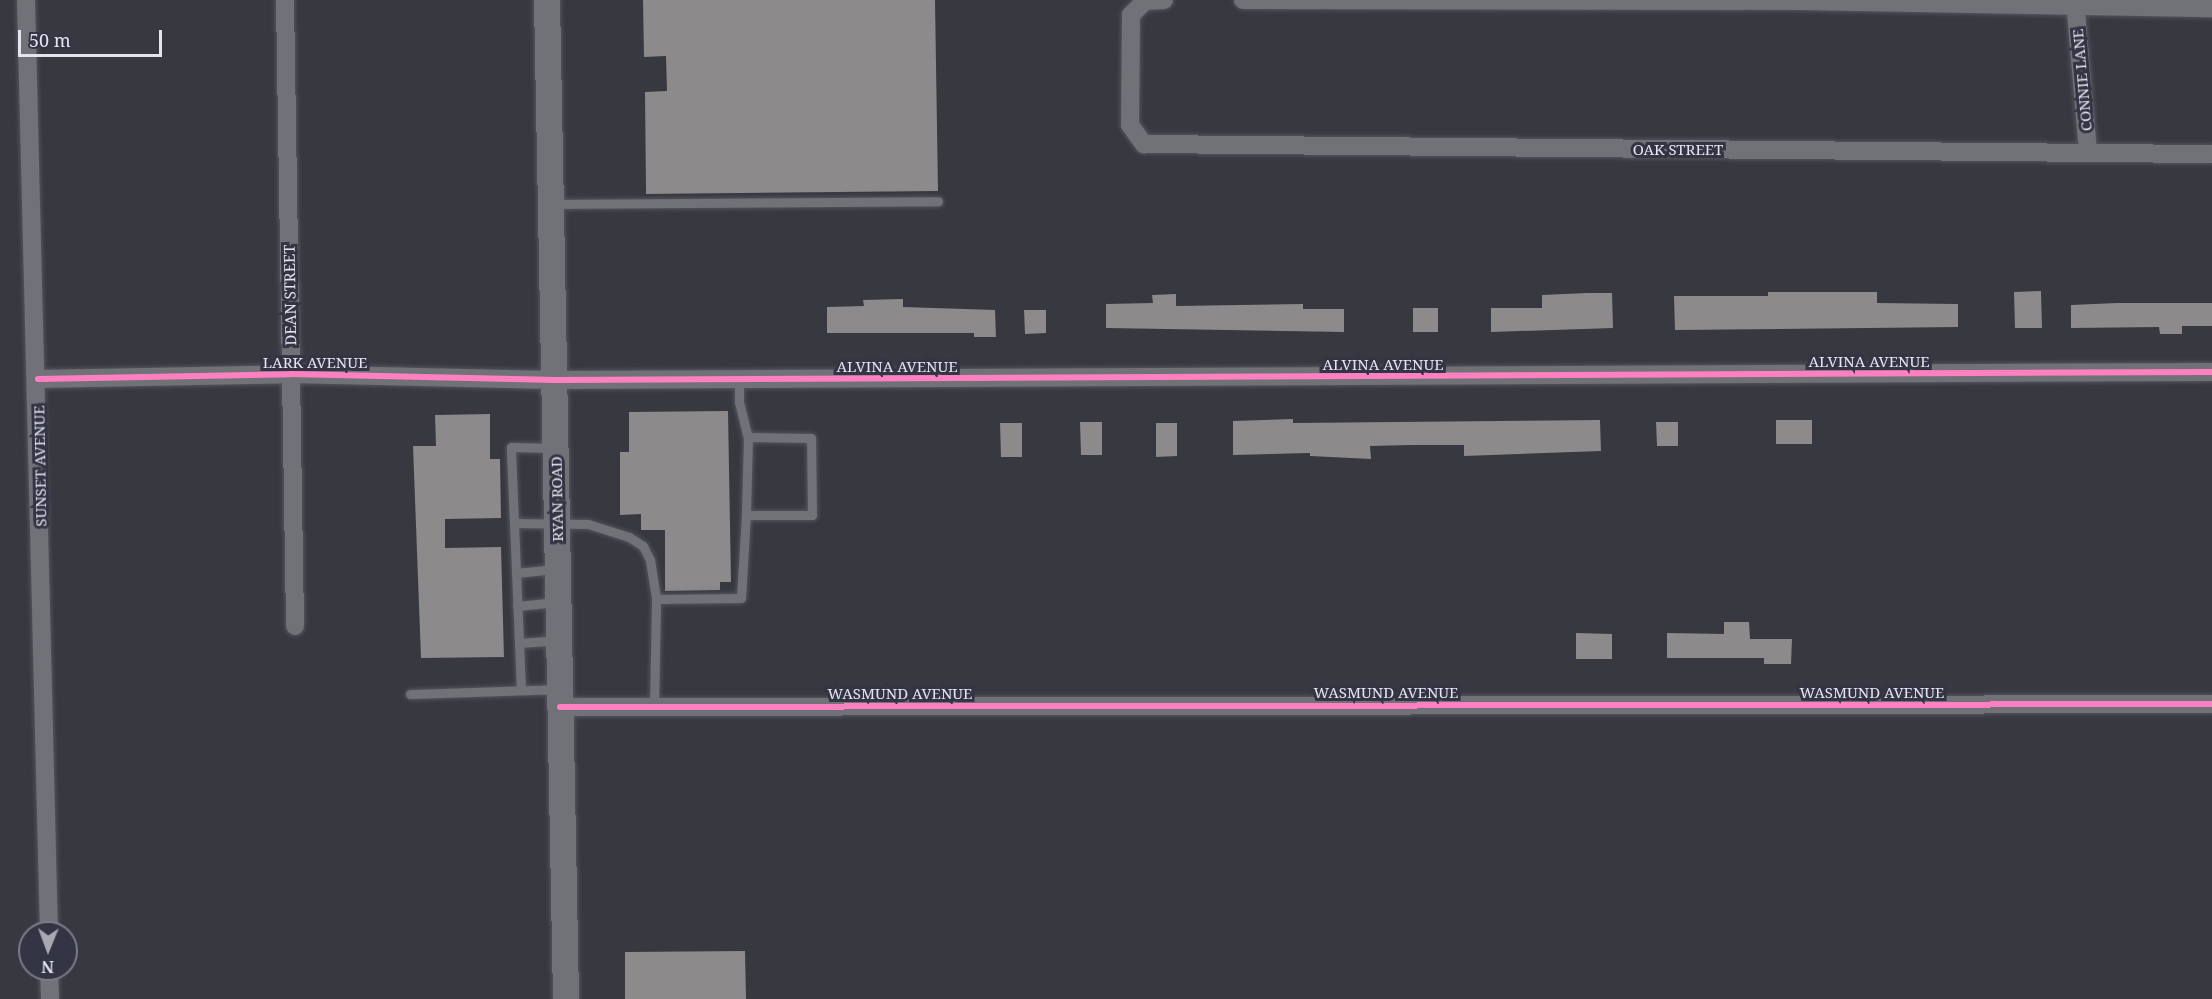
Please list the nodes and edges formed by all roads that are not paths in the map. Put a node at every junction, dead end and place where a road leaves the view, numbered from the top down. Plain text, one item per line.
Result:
1 (26, 0) edge
2 (285, 0) edge
3 (547, 0) edge
4 (1164, 0) edge
5 (1243, 0) edge
6 (1315, 1) edge
7 (2075, 4) edge
8 (2212, 8) edge
9 (2088, 152) junction
10 (2212, 154) edge
11 (938, 201) dead end
12 (551, 204) junction
13 (2212, 372) edge
14 (291, 374) junction
15 (38, 379) junction
16 (555, 380) junction
17 (739, 380) junction
18 (748, 437) junction
19 (556, 448) junction
20 (746, 515) junction
21 (557, 522) junction
22 (514, 523) junction
23 (558, 569) junction
24 (516, 573) junction
25 (656, 599) junction
26 (558, 602) junction
27 (518, 606) junction
28 (295, 626) dead end
29 (559, 640) junction
30 (519, 643) junction
31 (521, 690) junction
32 (410, 694) dead end
33 (560, 698) junction
34 (2212, 704) edge
35 (654, 707) junction
36 (49, 921) edge
37 (49, 981) edge
38 (50, 999) edge
39 (566, 999) edge

1 - 15 street, SUNSET AVENUE
2 - 14 street, DEAN STREET
3 - 12 main road, RYAN ROAD
4 - 9 street, OAK STREET
5 - 6 street
6 - 7 street
7 - 8 street
7 - 9 street, CONNIE LANE
9 - 10 street, OAK STREET
11 - 12 lane
12 - 16 main road, RYAN ROAD
13 - 17 street, ALVINA AVENUE
14 - 15 street, LARK AVENUE
14 - 16 street, LARK AVENUE
14 - 28 street, DEAN STREET
15 - 36 street, SUNSET AVENUE
16 - 17 street, ALVINA AVENUE
16 - 19 main road, RYAN ROAD
17 - 18 lane
18 - 20 lane
18 - 20 lane
19 - 21 main road, RYAN ROAD
19 - 22 lane
20 - 25 lane
21 - 22 lane
21 - 23 main road, RYAN ROAD
21 - 25 lane
22 - 24 lane
23 - 24 lane
23 - 26 main road, RYAN ROAD
24 - 27 lane
25 - 35 lane
26 - 27 lane
26 - 29 main road, RYAN ROAD
27 - 30 lane
29 - 30 lane
29 - 33 main road, RYAN ROAD
30 - 31 lane
31 - 32 lane
31 - 33 lane
33 - 35 street, WASMUND AVENUE
33 - 39 main road, RYAN ROAD
34 - 35 street, WASMUND AVENUE
37 - 38 street

